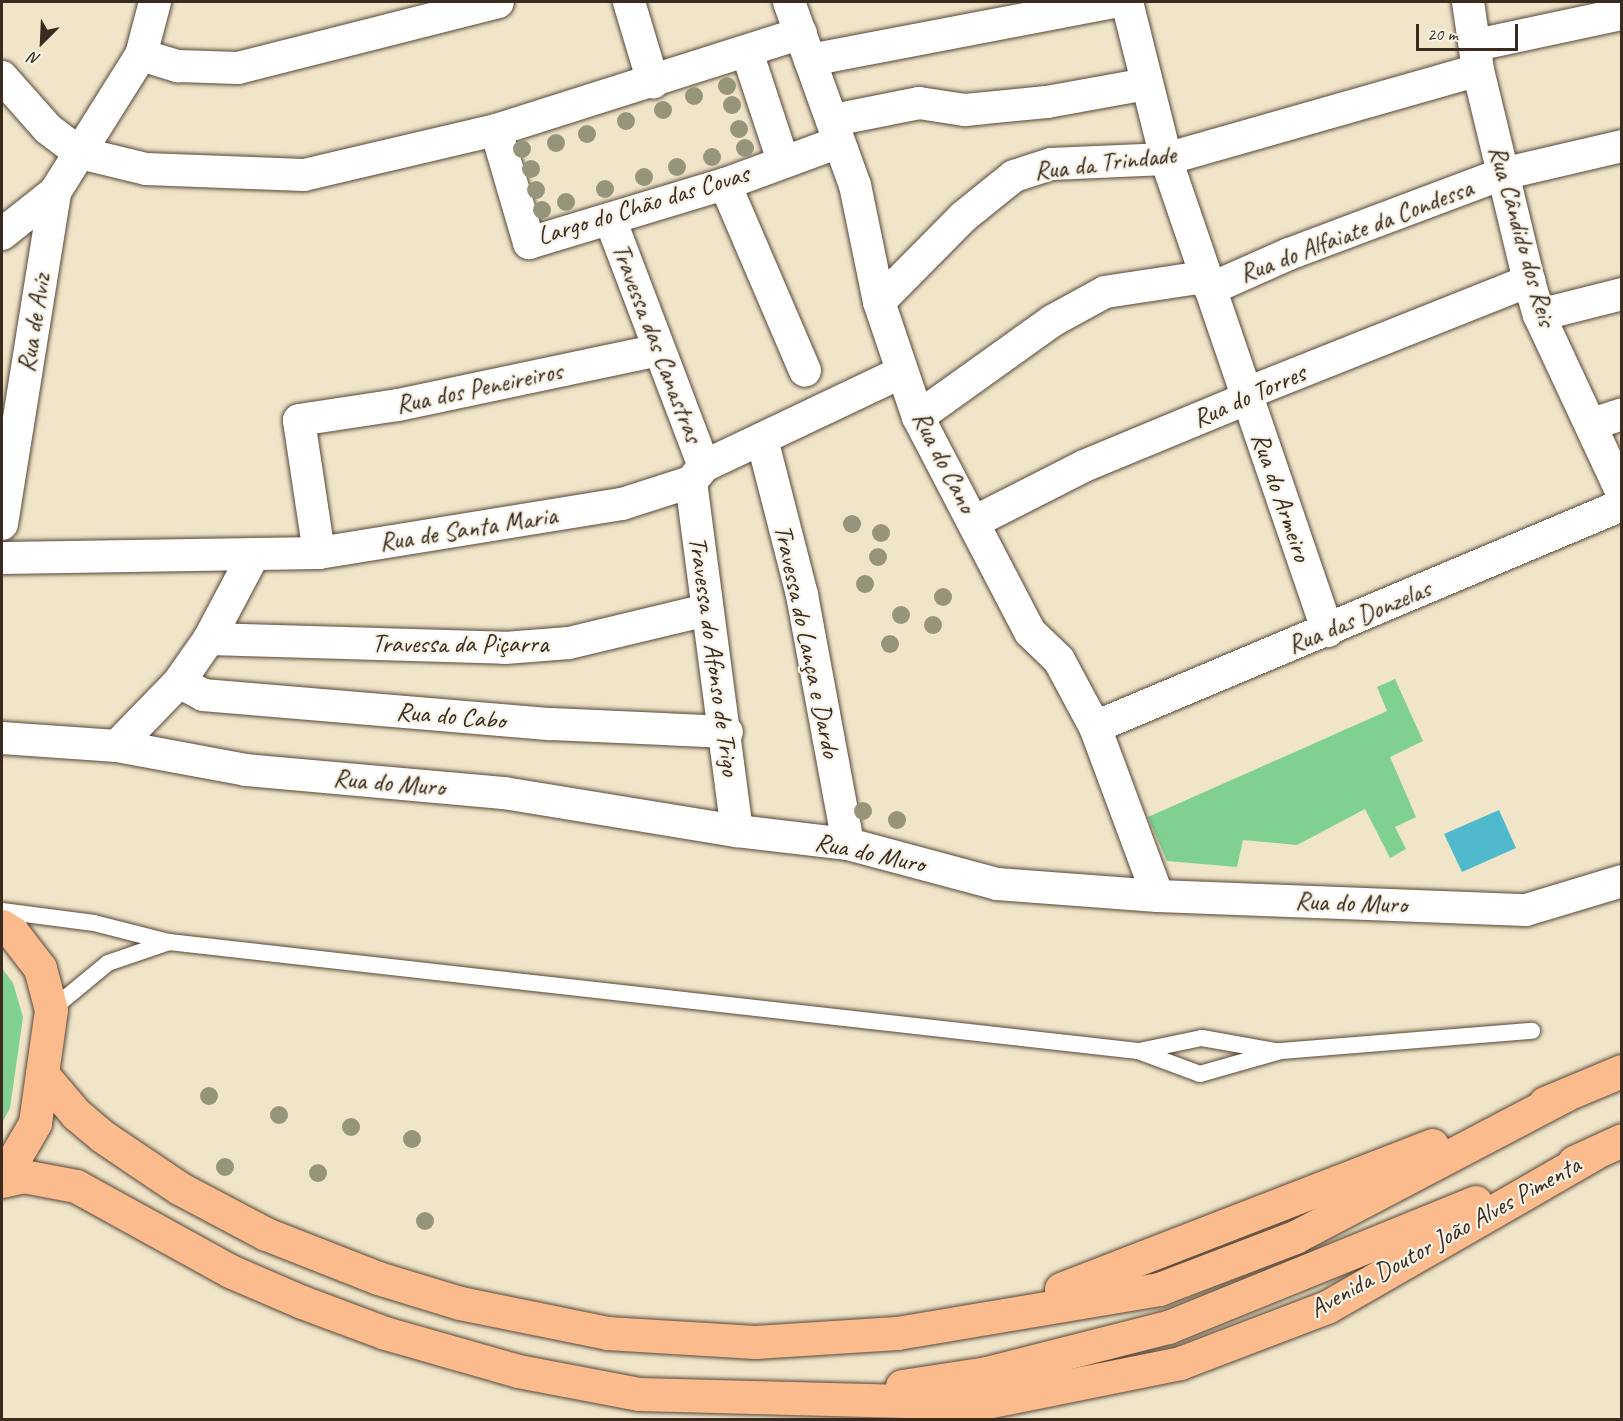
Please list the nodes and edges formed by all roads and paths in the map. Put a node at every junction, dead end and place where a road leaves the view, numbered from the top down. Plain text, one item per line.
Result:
1 (155, 2) edge
2 (498, 2) edge
3 (629, 2) edge
4 (789, 2) edge
5 (1113, 2) edge
6 (1127, 2) edge
7 (1468, 2) edge
8 (1622, 14) edge
9 (806, 46) junction
10 (747, 52) junction
11 (141, 55) junction
12 (1477, 58) junction
13 (2, 77) edge
14 (652, 82) junction
15 (1146, 84) junction
16 (496, 130) junction
17 (837, 131) junction
18 (1622, 146) edge
19 (80, 153) junction
20 (1166, 159) junction
21 (783, 161) junction
22 (1502, 174) junction
23 (724, 184) junction
24 (55, 192) junction
25 (610, 219) junction
26 (2, 234) edge
27 (1529, 282) junction
28 (1207, 283) junction
29 (1622, 294) edge
30 (879, 302) junction
31 (1539, 315) junction
32 (658, 350) junction
33 (805, 371) dead end
34 (902, 372) junction
35 (1245, 394) junction
36 (1622, 414) edge
37 (918, 417) junction
38 (1592, 424) junction
39 (762, 440) junction
40 (697, 474) junction
41 (1622, 493) edge
42 (1622, 506) edge
43 (974, 522) junction
44 (2, 524) edge
45 (319, 553) junction
46 (254, 554) junction
47 (2, 558) edge
48 (706, 610) junction
49 (1328, 630) junction
50 (210, 639) junction
51 (179, 682) junction
52 (1095, 728) junction
53 (727, 732) junction
54 (2, 738) edge
55 (117, 746) junction
56 (737, 831) junction
57 (848, 844) junction
58 (1622, 881) edge
59 (1158, 896) junction
60 (2, 911) edge
61 (2, 926) edge
62 (169, 942) junction
63 (51, 1010) junction
64 (1532, 1031) dead end
65 (1138, 1052) junction
66 (1281, 1052) junction
67 (1622, 1071) edge
68 (42, 1074) junction
69 (1607, 1147) edge
70 (2, 1170) edge
71 (2, 1182) edge

1 - 11 street, Rua de Aviz
2 - 11 street
3 - 14 street
4 - 9 street, Rua do Cano
5 - 9 street
6 - 15 street, Rua do Armeiro
7 - 12 street, Rua Cândido dos Reis
8 - 12 street, Rua da Trindade
9 - 10 street
9 - 17 street, Rua do Cano
10 - 14 street
10 - 21 street, Largo do Chão das Covas
11 - 19 street, Rua de Aviz
12 - 20 street, Rua da Trindade
12 - 22 street, Rua Cândido dos Reis
13 - 19 street
14 - 16 street
15 - 17 street, Largo do Chão das Covas
15 - 20 street, Rua do Armeiro
16 - 19 street
16 - 25 street, Largo do Chão das Covas
17 - 21 street, Largo do Chão das Covas
17 - 30 street, Rua do Cano
18 - 22 street, Rua do Alfaiate da Condessa
19 - 24 street, Rua de Aviz
20 - 28 street, Rua do Armeiro
20 - 30 street, Rua da Trindade
21 - 23 street, Largo do Chão das Covas
22 - 27 street, Rua Cândido dos Reis
22 - 28 street, Rua do Alfaiate da Condessa
23 - 25 street, Largo do Chão das Covas
23 - 33 street
24 - 26 street, Rua de Aviz
24 - 44 street, Rua de Aviz
25 - 32 street, Travessa das Canastras
27 - 31 street, Rua Cândido dos Reis
27 - 35 street, Rua do Torres
28 - 35 street, Rua do Armeiro
28 - 37 street, Rua do Alfaiate da Condessa
29 - 31 street
30 - 34 street, Rua do Cano
31 - 38 street, Rua Cândido dos Reis
32 - 40 street, Travessa das Canastras
32 - 45 street, Rua dos Peneireiros
34 - 37 street, Rua do Cano
34 - 39 street, Rua de Santa Maria
35 - 43 street, Rua do Torres
35 - 49 street, Rua do Armeiro
36 - 38 street
37 - 43 street, Rua do Cano
38 - 41 street, Rua Cândido dos Reis
39 - 40 street, Rua de Santa Maria
39 - 57 street, Travessa do Lança e Dardo
40 - 45 street, Rua de Santa Maria
40 - 48 street, Travessa do Afonso de Trigo
42 - 49 street, Rua das Donzelas
43 - 52 street, Rua do Cano
45 - 46 street, Rua de Santa Maria
46 - 47 street, Rua de Santa Maria
46 - 50 street
48 - 50 street, Travessa da Piçarra
48 - 53 street, Travessa do Afonso de Trigo
49 - 52 street, Rua das Donzelas
50 - 51 street
51 - 53 street, Rua do Cabo
51 - 55 street
52 - 59 street, Rua do Cano
53 - 56 street, Travessa do Afonso de Trigo
54 - 55 street, Rua do Muro
55 - 56 street, Rua do Muro
56 - 57 street, Rua do Muro
57 - 59 street, Rua do Muro
58 - 59 street, Rua do Muro
60 - 62 lane
61 - 63 main road
62 - 63 lane
62 - 65 lane
63 - 68 main road
64 - 66 lane
65 - 66 lane
65 - 66 lane
67 - 68 main road
68 - 70 main road
69 - 71 main road, Avenida Doutor João Alves Pimenta

